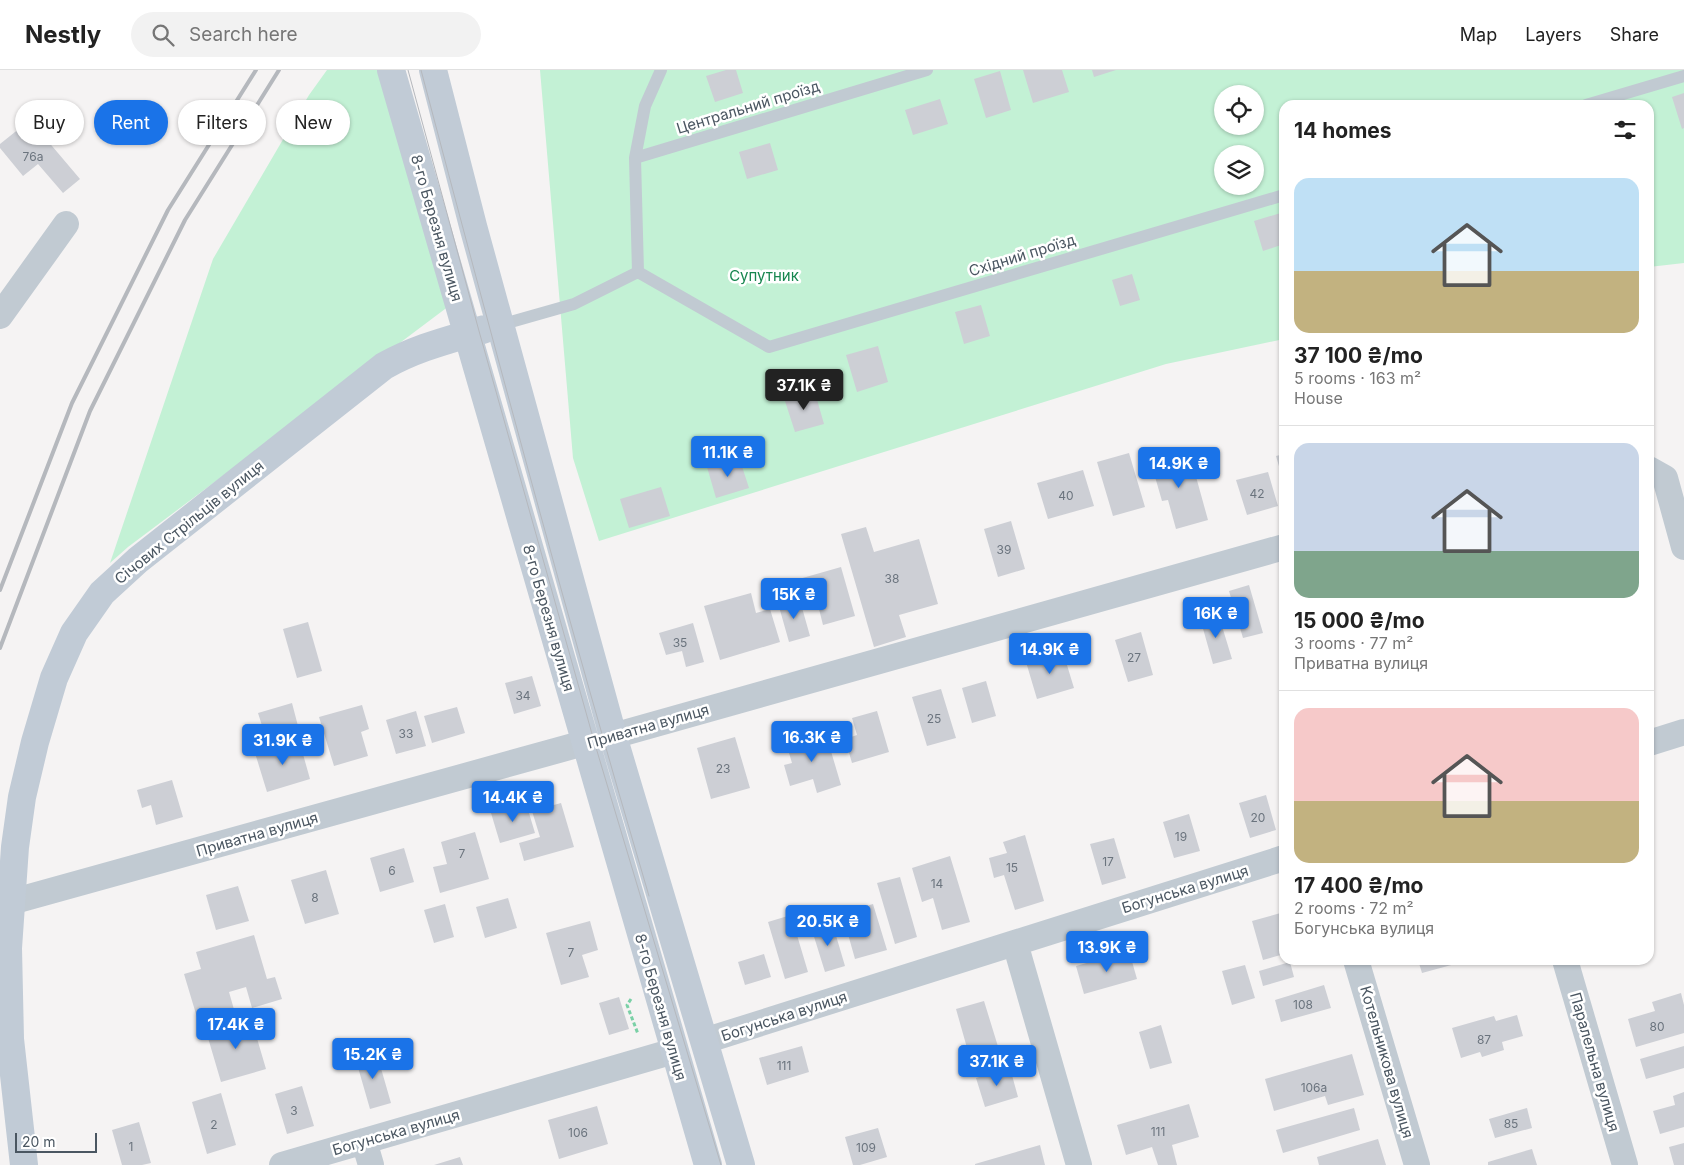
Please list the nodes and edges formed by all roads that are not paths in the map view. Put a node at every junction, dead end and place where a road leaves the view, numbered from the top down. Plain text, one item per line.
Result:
1 (391, 70) edge
2 (433, 70) edge
3 (662, 70) edge
4 (927, 70) edge
5 (1684, 76) edge
6 (1603, 100) edge
7 (636, 158) junction
8 (1279, 196) edge
9 (66, 224) dead end
10 (638, 272) junction
11 (0, 316) edge
12 (500, 325) junction
13 (467, 334) junction
14 (1654, 472) edge
15 (1684, 546) edge
16 (1279, 548) edge
17 (1684, 732) edge
18 (613, 736) junction
19 (1654, 741) edge
20 (584, 744) junction
21 (1279, 860) edge
22 (11, 902) junction
23 (1015, 943) junction
24 (1357, 965) edge
25 (1566, 965) edge
26 (704, 1041) junction
27 (674, 1051) junction
28 (367, 1153) edge
29 (24, 1165) edge
30 (282, 1165) edge
31 (708, 1165) edge
32 (740, 1165) edge
33 (1079, 1165) edge
34 (1417, 1165) edge
35 (1625, 1165) edge

1 - 13 main road, 8-го Березня вулиця
2 - 12 main road, 8-го Березня вулиця
3 - 7 lane
4 - 7 lane, Центральний проїзд
5 - 6 lane
7 - 10 lane
8 - 10 lane, Східний проїзд
9 - 11 street
10 - 12 lane
12 - 13 main road, Січових Стрільців вулиця
12 - 18 main road, 8-го Березня вулиця
13 - 20 main road, 8-го Березня вулиця
13 - 22 main road, Січових Стрільців вулиця
14 - 15 street
16 - 18 street, Приватна вулиця
17 - 19 street
18 - 20 main road, Приватна вулиця
18 - 26 main road, 8-го Березня вулиця
20 - 22 street, Приватна вулиця
20 - 27 main road, 8-го Березня вулиця
21 - 23 street, Богунська вулиця
22 - 29 main road, Січових Стрільців вулиця
23 - 26 street, Богунська вулиця
23 - 33 street
24 - 34 street, Котельникова вулиця
25 - 35 street, Паралельна вулиця
26 - 27 main road, Богунська вулиця
26 - 32 main road, 8-го Березня вулиця
27 - 28 street, Богунська вулиця
27 - 31 main road, 8-го Березня вулиця
28 - 30 street, Богунська вулиця

